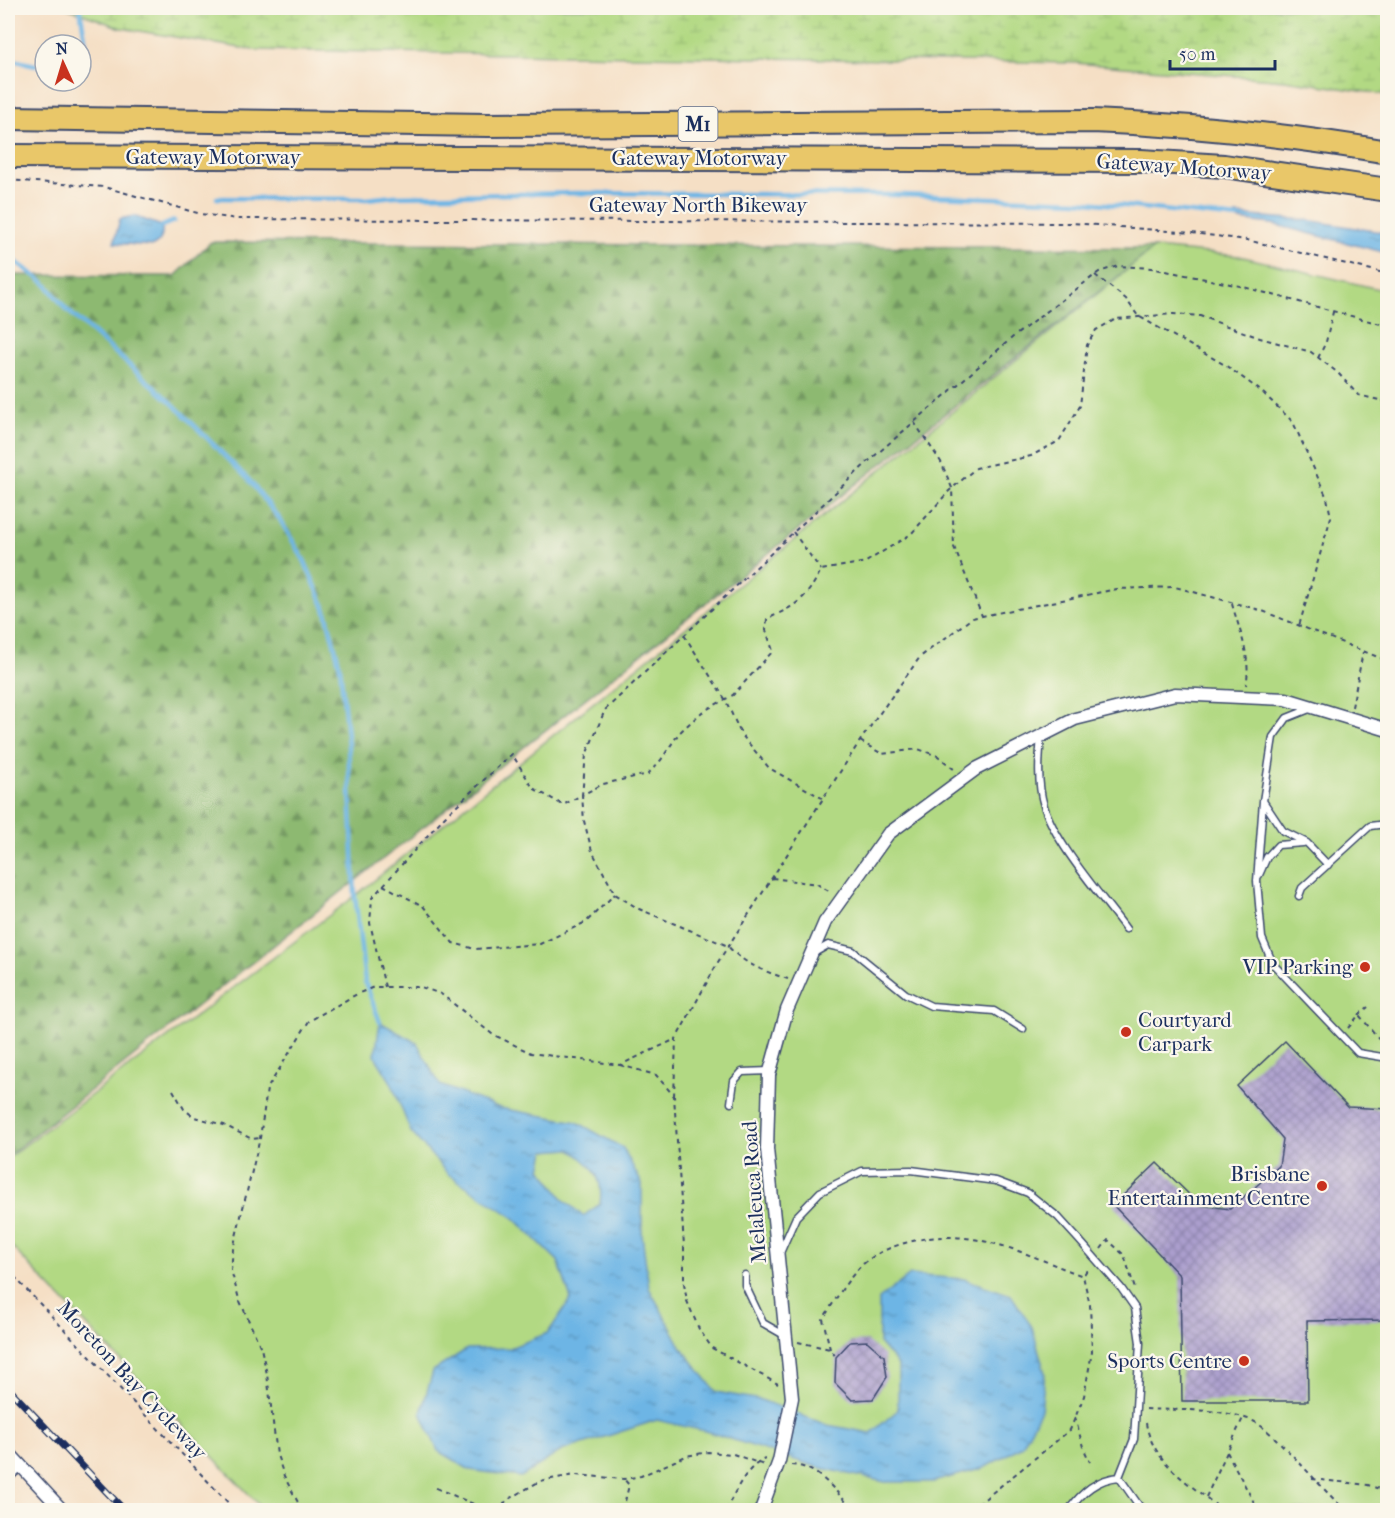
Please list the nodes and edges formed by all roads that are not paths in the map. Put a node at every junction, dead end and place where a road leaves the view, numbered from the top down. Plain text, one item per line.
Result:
1 (8, 118) edge
2 (1388, 152) edge
3 (8, 156) edge
4 (1388, 190) edge
5 (1313, 707) junction
6 (1388, 730) edge
7 (1041, 736) junction
8 (1263, 801) junction
9 (1386, 824) dead end
10 (1307, 843) junction
11 (1328, 865) junction
12 (1257, 881) junction
13 (1299, 896) dead end
14 (1126, 929) dead end
15 (811, 955) junction
16 (1023, 1029) dead end
17 (1388, 1058) edge
18 (770, 1071) junction
19 (731, 1103) dead end
20 (778, 1259) junction
21 (745, 1275) dead end
22 (788, 1339) junction
23 (8, 1452) edge
24 (19, 1465) junction
25 (8, 1475) edge
26 (1119, 1477) junction
27 (62, 1510) edge
28 (762, 1510) edge
29 (1069, 1510) edge
30 (1142, 1510) edge

1 - 2 highway, Gateway Motorway / M1
3 - 4 highway, Gateway Motorway / M1
5 - 6 street, Melaleuca Road
5 - 7 street, Melaleuca Road
5 - 8 lane
7 - 14 lane
7 - 15 street, Melaleuca Road
8 - 10 lane
8 - 12 lane
9 - 11 lane
10 - 11 lane
10 - 12 lane
11 - 13 lane
12 - 17 lane
15 - 16 lane
15 - 18 street, Melaleuca Road
18 - 19 lane
18 - 20 street, Melaleuca Road
20 - 22 street, Melaleuca Road
20 - 26 lane
21 - 22 lane
22 - 28 street, Melaleuca Road
23 - 24 street
24 - 25 street
24 - 27 street
26 - 29 lane
26 - 30 lane

